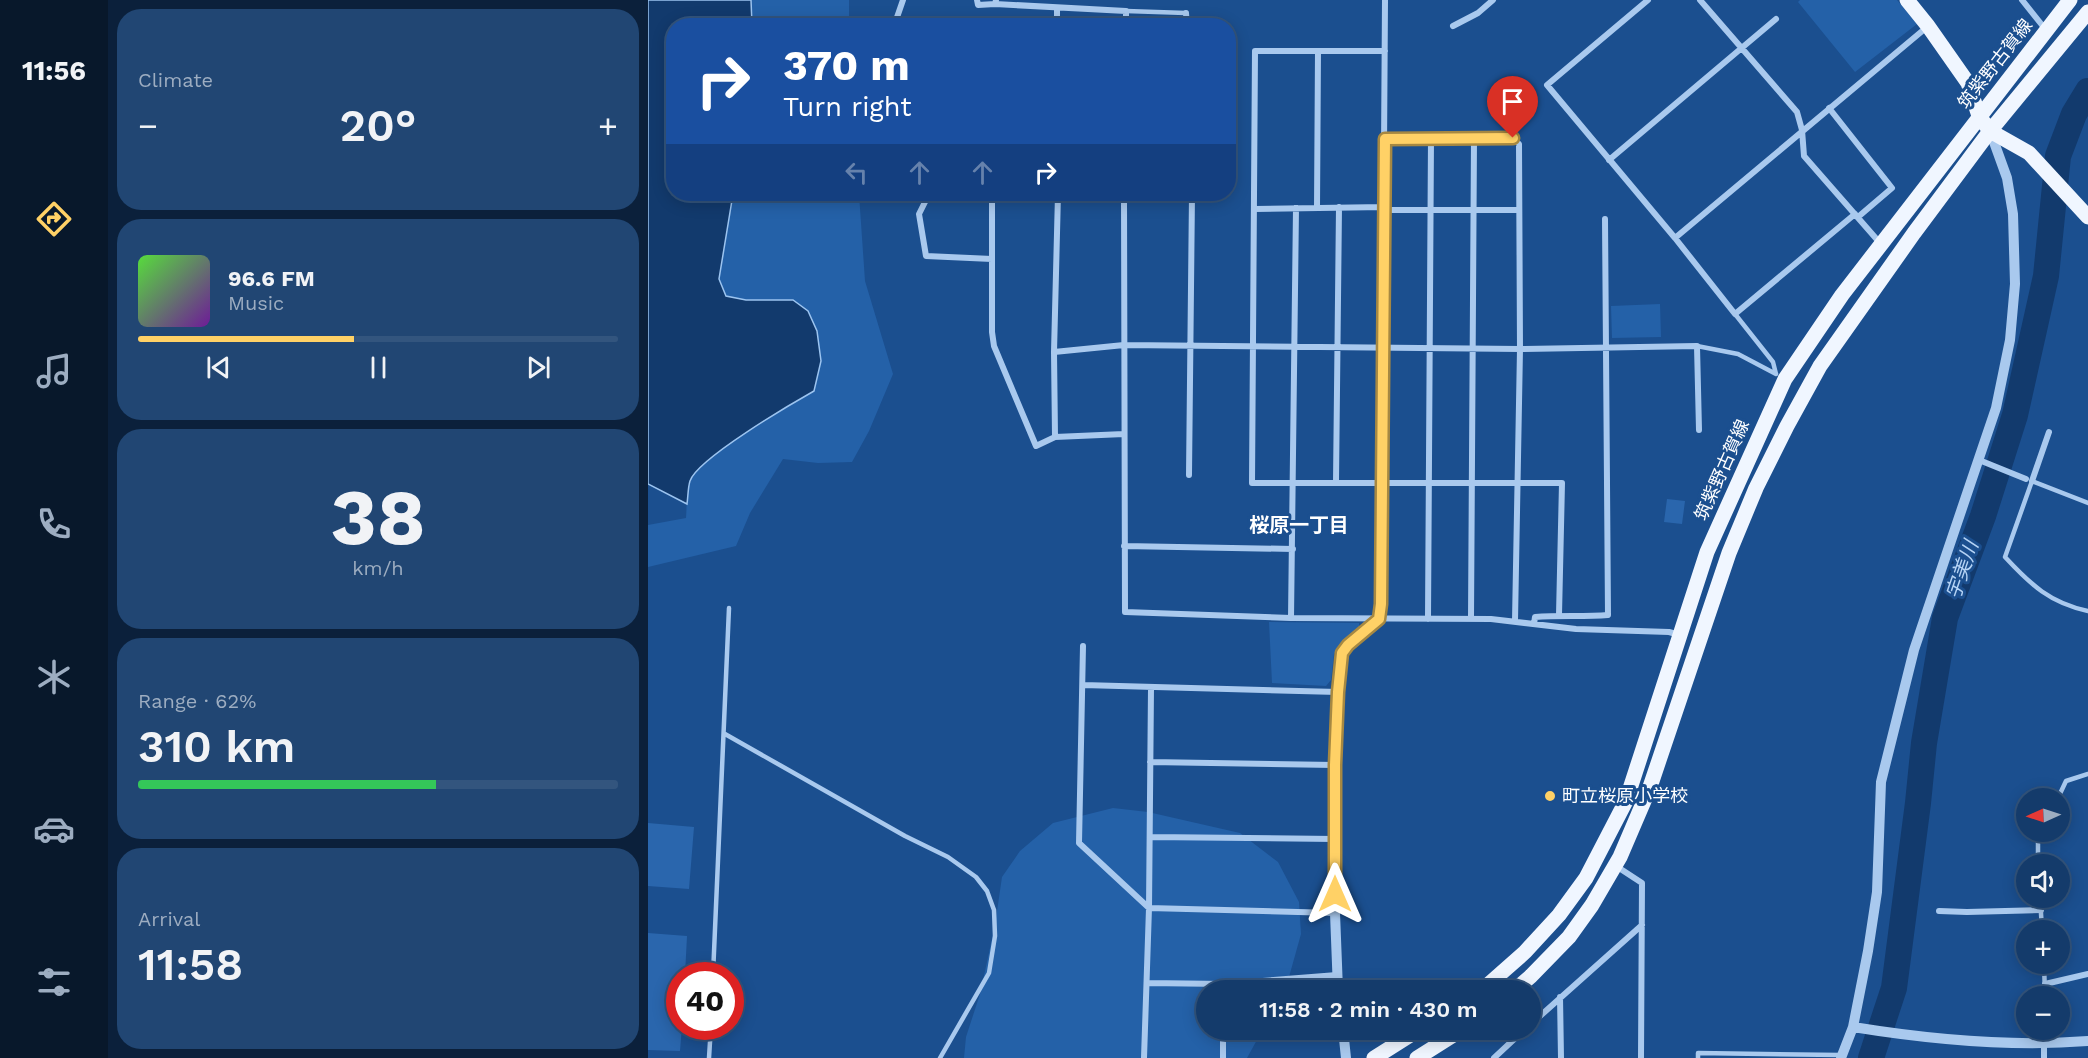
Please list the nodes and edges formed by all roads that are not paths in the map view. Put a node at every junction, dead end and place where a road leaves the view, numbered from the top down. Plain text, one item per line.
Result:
1 (903, 0) edge
2 (977, 0) edge
3 (1385, 0) edge
4 (1493, 0) edge
5 (1648, 0) edge
6 (1700, 0) edge
7 (1907, 0) edge
8 (2022, 0) edge
9 (2070, 0) edge
10 (996, 2) edge
11 (1057, 8) junction
12 (1126, 10) junction
13 (2088, 12) edge
14 (1186, 13) joint
15 (897, 18) edge
16 (1057, 18) edge
17 (1126, 18) edge
18 (1186, 18) edge
19 (1776, 19) dead end
20 (1452, 26) dead end
21 (1928, 26) junction
22 (2046, 30) junction
23 (1742, 49) junction
24 (1318, 51) junction
25 (1385, 51) junction
26 (1829, 108) junction
27 (1979, 116) junction
28 (1802, 130) junction
29 (1990, 131) junction
30 (1431, 138) junction
31 (1385, 139) junction
32 (1474, 139) junction
33 (1609, 160) junction
34 (926, 201) edge
35 (992, 201) edge
36 (1058, 201) edge
37 (1125, 201) edge
38 (1192, 201) edge
39 (1339, 207) junction
40 (1255, 208) junction
41 (1296, 208) junction
42 (1317, 208) junction
43 (1384, 209) junction
44 (1519, 210) junction
45 (1431, 211) junction
46 (1473, 211) junction
47 (1856, 215) junction
48 (2087, 215) edge
49 (1605, 219) dead end
50 (1675, 238) junction
51 (1881, 244) junction
52 (992, 259) junction
53 (1735, 314) junction
54 (1124, 345) junction
55 (1696, 346) junction
56 (1190, 347) junction
57 (1252, 348) junction
58 (1296, 348) junction
59 (1337, 348) junction
60 (1384, 348) junction
61 (1430, 348) junction
62 (1473, 348) junction
63 (1606, 348) junction
64 (1520, 349) junction
65 (1054, 352) junction
66 (1781, 376) junction
67 (1699, 430) dead end
68 (2049, 432) dead end
69 (1124, 434) junction
70 (1055, 437) junction
71 (1983, 462) junction
72 (1189, 475) dead end
73 (2029, 480) junction
74 (1336, 482) junction
75 (1383, 482) junction
76 (1294, 483) junction
77 (1429, 483) junction
78 (1472, 483) junction
79 (1517, 483) junction
80 (2088, 503) edge
81 (1124, 546) junction
82 (1293, 549) junction
83 (729, 608) dead end
84 (2088, 610) edge
85 (1559, 615) junction
86 (1292, 618) junction
87 (1379, 619) junction
88 (1428, 619) junction
89 (1471, 619) junction
90 (1515, 621) junction
91 (1534, 624) junction
92 (1680, 636) junction
93 (1083, 646) dead end
94 (1083, 685) junction
95 (1151, 688) junction
96 (1338, 692) junction
97 (725, 734) junction
98 (1150, 762) junction
99 (1335, 765) junction
100 (2088, 774) edge
101 (2063, 788) edge
102 (1150, 837) junction
103 (1335, 839) junction
104 (1615, 865) junction
105 (1149, 908) junction
106 (2040, 909) joint
107 (1939, 911) dead end
108 (1335, 913) junction
109 (2041, 920) edge
110 (1642, 925) junction
111 (714, 962) edge
112 (2045, 974) edge
113 (2088, 974) edge
114 (1336, 975) junction
115 (1289, 980) edge
116 (1337, 980) edge
117 (1493, 980) edge
118 (1526, 980) edge
119 (1147, 983) junction
120 (2045, 984) joint
121 (1196, 986) edge
122 (1560, 996) junction
123 (1541, 1014) edge
124 (1858, 1028) junction
125 (710, 1040) edge
126 (1224, 1040) edge
127 (1344, 1040) edge
128 (1403, 1040) edge
129 (1446, 1040) edge
130 (1515, 1040) edge
131 (2044, 1040) edge
132 (2088, 1041) edge
133 (2044, 1044) junction
134 (1842, 1056) edge
135 (1497, 1057) edge
136 (709, 1058) edge
137 (940, 1058) edge
138 (1144, 1058) edge
139 (1223, 1058) edge
140 (1346, 1058) edge
141 (1374, 1058) edge
142 (1418, 1058) edge
143 (1561, 1058) edge
144 (1641, 1058) edge
145 (1698, 1058) edge
146 (2043, 1058) edge

1 - 15 street
2 - 10 street
3 - 25 street
4 - 20 street
5 - 33 street
6 - 23 street
7 - 21 main road
8 - 22 street
9 - 22 main road, 筑紫野古賀線
10 - 11 street
11 - 12 street
11 - 16 street
12 - 14 lane
12 - 17 street
13 - 29 main road, 筑紫野古賀線
14 - 18 street
19 - 23 street
21 - 26 street
21 - 27 main road
22 - 27 main road, 筑紫野古賀線
23 - 28 street
23 - 33 street
24 - 25 street
24 - 40 street
24 - 42 street
25 - 31 street
26 - 28 street
26 - 47 street
27 - 29 main road
27 - 51 main road, 筑紫野古賀線
28 - 47 street
28 - 50 street
29 - 48 main road
29 - 71 street
29 - 104 main road, 筑紫野古賀線
30 - 31 street
30 - 32 street
30 - 45 street
31 - 43 street
32 - 44 street
32 - 46 street
33 - 50 street
34 - 52 street
35 - 52 street
36 - 65 street
37 - 54 street
38 - 56 street
39 - 42 street
39 - 43 street
39 - 59 street
40 - 41 street
40 - 57 street
41 - 42 street
41 - 58 street
43 - 45 street
43 - 60 street
44 - 46 street
44 - 64 street
45 - 46 street
45 - 61 street
46 - 62 street
47 - 51 street
47 - 53 street
49 - 63 street
50 - 53 street
51 - 66 main road, 筑紫野古賀線
52 - 70 street
53 - 66 lane
54 - 56 street
54 - 65 street
54 - 69 street
55 - 63 street
55 - 66 lane
55 - 67 street
56 - 57 street
56 - 72 street
57 - 58 street
57 - 76 street
58 - 59 street
58 - 76 street
59 - 60 street
59 - 74 street
60 - 61 street
60 - 75 street
61 - 62 street
61 - 77 street
62 - 64 street
62 - 78 street
63 - 64 street
63 - 85 street
64 - 79 street
65 - 70 street
66 - 92 main road, 筑紫野古賀線
68 - 73 street
69 - 70 street
69 - 81 street
71 - 73 street
71 - 124 street
73 - 80 lane
73 - 84 lane
74 - 75 street
74 - 76 street
75 - 77 street
75 - 87 street
76 - 82 street
77 - 78 street
77 - 88 street
78 - 79 street
78 - 89 street
79 - 85 street
79 - 90 street
81 - 82 street
81 - 86 street
82 - 86 street
83 - 97 lane
85 - 91 street
86 - 87 street
87 - 88 street
87 - 96 street
88 - 89 street
89 - 90 street
90 - 91 street
91 - 92 street
92 - 117 main road, 筑紫野古賀線
93 - 94 street
94 - 95 street
94 - 105 street
95 - 96 street
95 - 98 street
96 - 99 street
97 - 111 lane
97 - 137 lane
98 - 99 street
98 - 102 street
99 - 103 street
100 - 101 lane
102 - 103 street
102 - 105 street
103 - 108 street
104 - 110 street
104 - 118 main road, 筑紫野古賀線
105 - 108 street
105 - 119 street
106 - 107 street
106 - 109 lane
108 - 114 street
110 - 122 street
110 - 144 street
112 - 120 lane
113 - 120 street
114 - 115 street
114 - 116 street
119 - 121 street
119 - 138 street
122 - 123 street
122 - 143 street
124 - 133 street
124 - 134 street
125 - 136 lane
126 - 139 street
127 - 140 street
128 - 141 main road
129 - 142 main road
130 - 135 street
131 - 133 lane
132 - 133 street
133 - 146 street
134 - 145 lane

